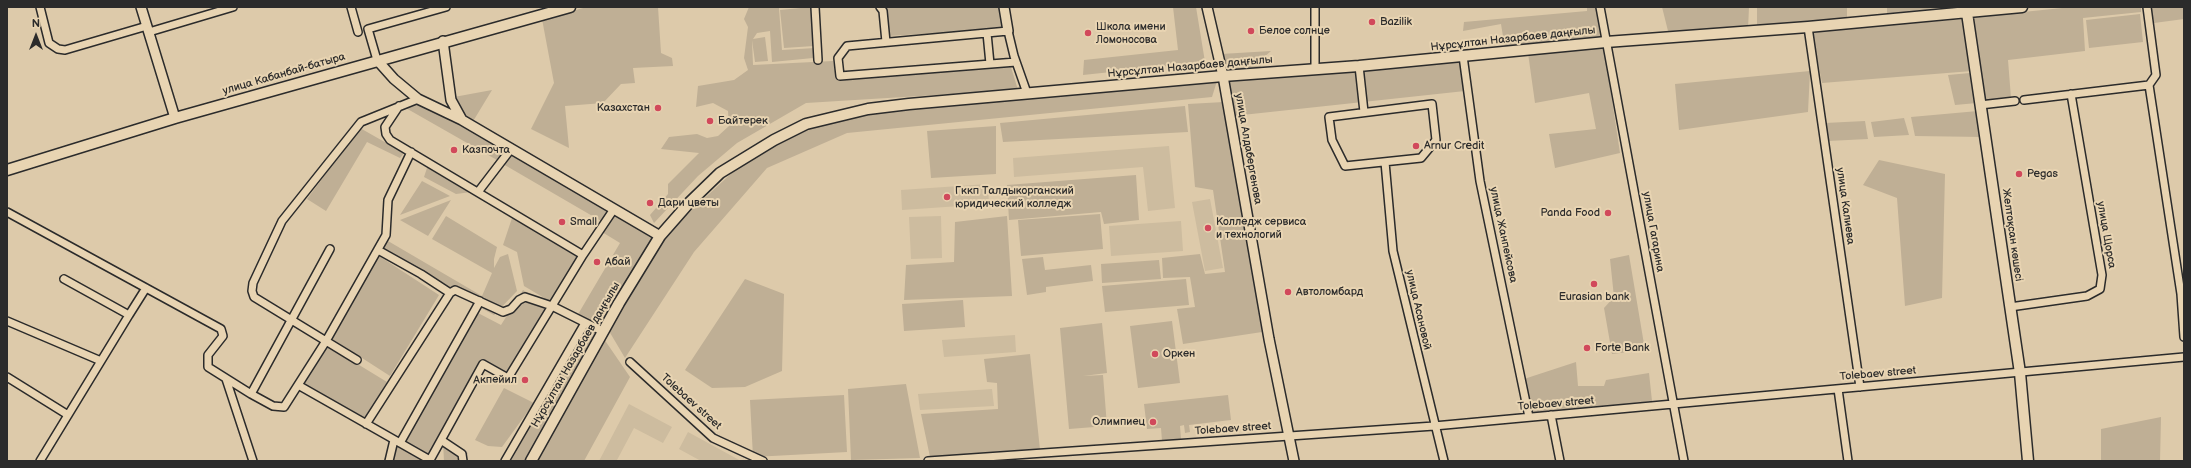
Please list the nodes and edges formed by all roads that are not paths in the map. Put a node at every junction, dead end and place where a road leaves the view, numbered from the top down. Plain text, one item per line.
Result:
1 (40, 7) edge
2 (141, 7) edge
3 (233, 7) edge
4 (351, 7) edge
5 (446, 7) edge
6 (570, 7) edge
7 (815, 7) edge
8 (880, 7) edge
9 (1004, 7) edge
10 (1207, 7) edge
11 (1315, 7) edge
12 (1600, 7) edge
13 (2022, 7) edge
14 (2147, 7) edge
15 (1966, 10) edge
16 (1808, 28) junction
17 (148, 29) junction
18 (1008, 31) junction
19 (358, 32) dead end
20 (987, 33) junction
21 (444, 41) junction
22 (886, 42) junction
23 (1606, 42) junction
24 (1463, 56) junction
25 (378, 60) junction
26 (818, 60) dead end
27 (1016, 62) junction
28 (990, 64) junction
29 (1359, 66) junction
30 (1315, 70) junction
31 (1223, 76) junction
32 (2149, 85) junction
33 (1027, 93) junction
34 (2071, 94) junction
35 (418, 99) junction
36 (2024, 100) dead end
37 (2015, 101) dead end
38 (1980, 105) junction
39 (399, 106) junction
40 (1364, 112) junction
41 (175, 118) junction
42 (462, 120) junction
43 (511, 149) junction
44 (410, 152) junction
45 (1385, 162) junction
46 (7, 170) edge
47 (478, 192) junction
48 (614, 209) junction
49 (7, 212) edge
50 (660, 236) junction
51 (330, 249) dead end
52 (378, 250) junction
53 (583, 255) junction
54 (64, 279) dead end
55 (146, 288) junction
56 (450, 293) junction
57 (2182, 294) edge
58 (480, 301) junction
59 (552, 306) junction
60 (2010, 307) junction
61 (129, 315) junction
62 (291, 319) junction
63 (7, 321) edge
64 (585, 323) junction
65 (602, 331) junction
66 (2184, 337) edge
67 (326, 341) junction
68 (2184, 357) edge
69 (357, 360) dead end
70 (101, 361) junction
71 (630, 362) dead end
72 (2020, 373) junction
73 (7, 377) edge
74 (226, 379) junction
75 (298, 385) junction
76 (1860, 387) junction
77 (1838, 388) junction
78 (251, 394) junction
79 (1673, 404) junction
80 (68, 415) junction
81 (1551, 416) junction
82 (1529, 417) junction
83 (366, 424) junction
84 (1434, 426) junction
85 (1288, 436) junction
86 (394, 440) junction
87 (441, 440) junction
88 (400, 443) junction
89 (40, 461) edge
90 (253, 461) edge
91 (389, 461) edge
92 (463, 461) edge
93 (505, 461) edge
94 (531, 461) edge
95 (763, 461) edge
96 (928, 461) edge
97 (1294, 461) edge
98 (1444, 461) edge
99 (1560, 461) edge
100 (1684, 461) edge
101 (1848, 461) edge
102 (2028, 461) edge

1 - 17 street
2 - 17 street
3 - 17 street
4 - 19 street
5 - 25 street
6 - 21 main road, улица Кабанбай-батыра
7 - 26 street
8 - 22 street
9 - 18 street
10 - 31 street, улица Алдабергенова
11 - 30 street
12 - 23 street, улица Гагарина
13 - 15 main road, Нұрсұлтан Назарбаев даңғылы
14 - 32 street
15 - 16 main road, Нұрсұлтан Назарбаев даңғылы
15 - 38 main road, Желтоқсан көшесі
16 - 23 main road, Нұрсұлтан Назарбаев даңғылы
16 - 76 street, улица Калиева
17 - 41 street
18 - 20 street
18 - 27 street
20 - 22 street
20 - 28 street
21 - 25 main road, улица Кабанбай-батыра
21 - 42 street
22 - 28 street
23 - 24 main road, Нұрсұлтан Назарбаев даңғылы
23 - 79 street, улица Гагарина
24 - 29 main road, Нұрсұлтан Назарбаев даңғылы
24 - 82 street, улица Жанпейсова
25 - 35 street
25 - 41 main road, улица Кабанбай-батыра
27 - 28 street
27 - 33 street
29 - 30 main road, Нұрсұлтан Назарбаев даңғылы
29 - 40 street
30 - 31 main road, Нұрсұлтан Назарбаев даңғылы
31 - 33 main road, Нұрсұлтан Назарбаев даңғылы
31 - 85 street, улица Алдабергенова
32 - 34 street
32 - 57 street
33 - 50 main road, Нұрсұлтан Назарбаев даңғылы
34 - 36 street
34 - 60 street, улица Щорса
35 - 39 street
35 - 42 street
37 - 38 street
38 - 60 main road, Желтоқсан көшесі
39 - 44 street
39 - 62 street
40 - 45 street
40 - 45 street
41 - 46 main road, улица Кабанбай-батыра
42 - 43 street
43 - 47 street
43 - 48 street
44 - 47 street
44 - 52 street
45 - 84 street, улица Асановой
47 - 53 street
48 - 50 street
48 - 53 street
49 - 55 street
50 - 65 main road, Нұрсұлтан Назарбаев даңғылы
51 - 62 street
52 - 56 street
52 - 67 street
53 - 59 street
54 - 61 street
55 - 61 street
55 - 74 street
56 - 58 street
56 - 83 street
57 - 66 street
58 - 59 street
58 - 88 street
59 - 64 street
59 - 87 street
60 - 72 main road, Желтоқсан көшесі
61 - 70 street
62 - 67 street
62 - 78 street
63 - 70 street
64 - 65 street
64 - 93 street
65 - 94 main road, Нұрсұлтан Назарбаев даңғылы
67 - 69 street
67 - 75 street
68 - 72 street, Tolebaev street
70 - 80 street
71 - 95 street, Tolebaev street
72 - 76 street, Tolebaev street
72 - 102 main road, Желтоқсан көшесі
73 - 80 street
74 - 78 street
74 - 90 street
75 - 78 street
75 - 83 street
76 - 77 street, Tolebaev street
77 - 79 street, Tolebaev street
77 - 101 street
79 - 81 street, Tolebaev street
79 - 100 street, улица Гагарина
80 - 89 street
81 - 82 street, Tolebaev street
81 - 99 street
82 - 84 street, Tolebaev street
83 - 86 street
84 - 85 street, Tolebaev street
84 - 98 street, улица Асановой
85 - 96 street, Tolebaev street
85 - 97 street, улица Алдабергенова
86 - 88 street
86 - 91 street
87 - 88 street
87 - 92 street

